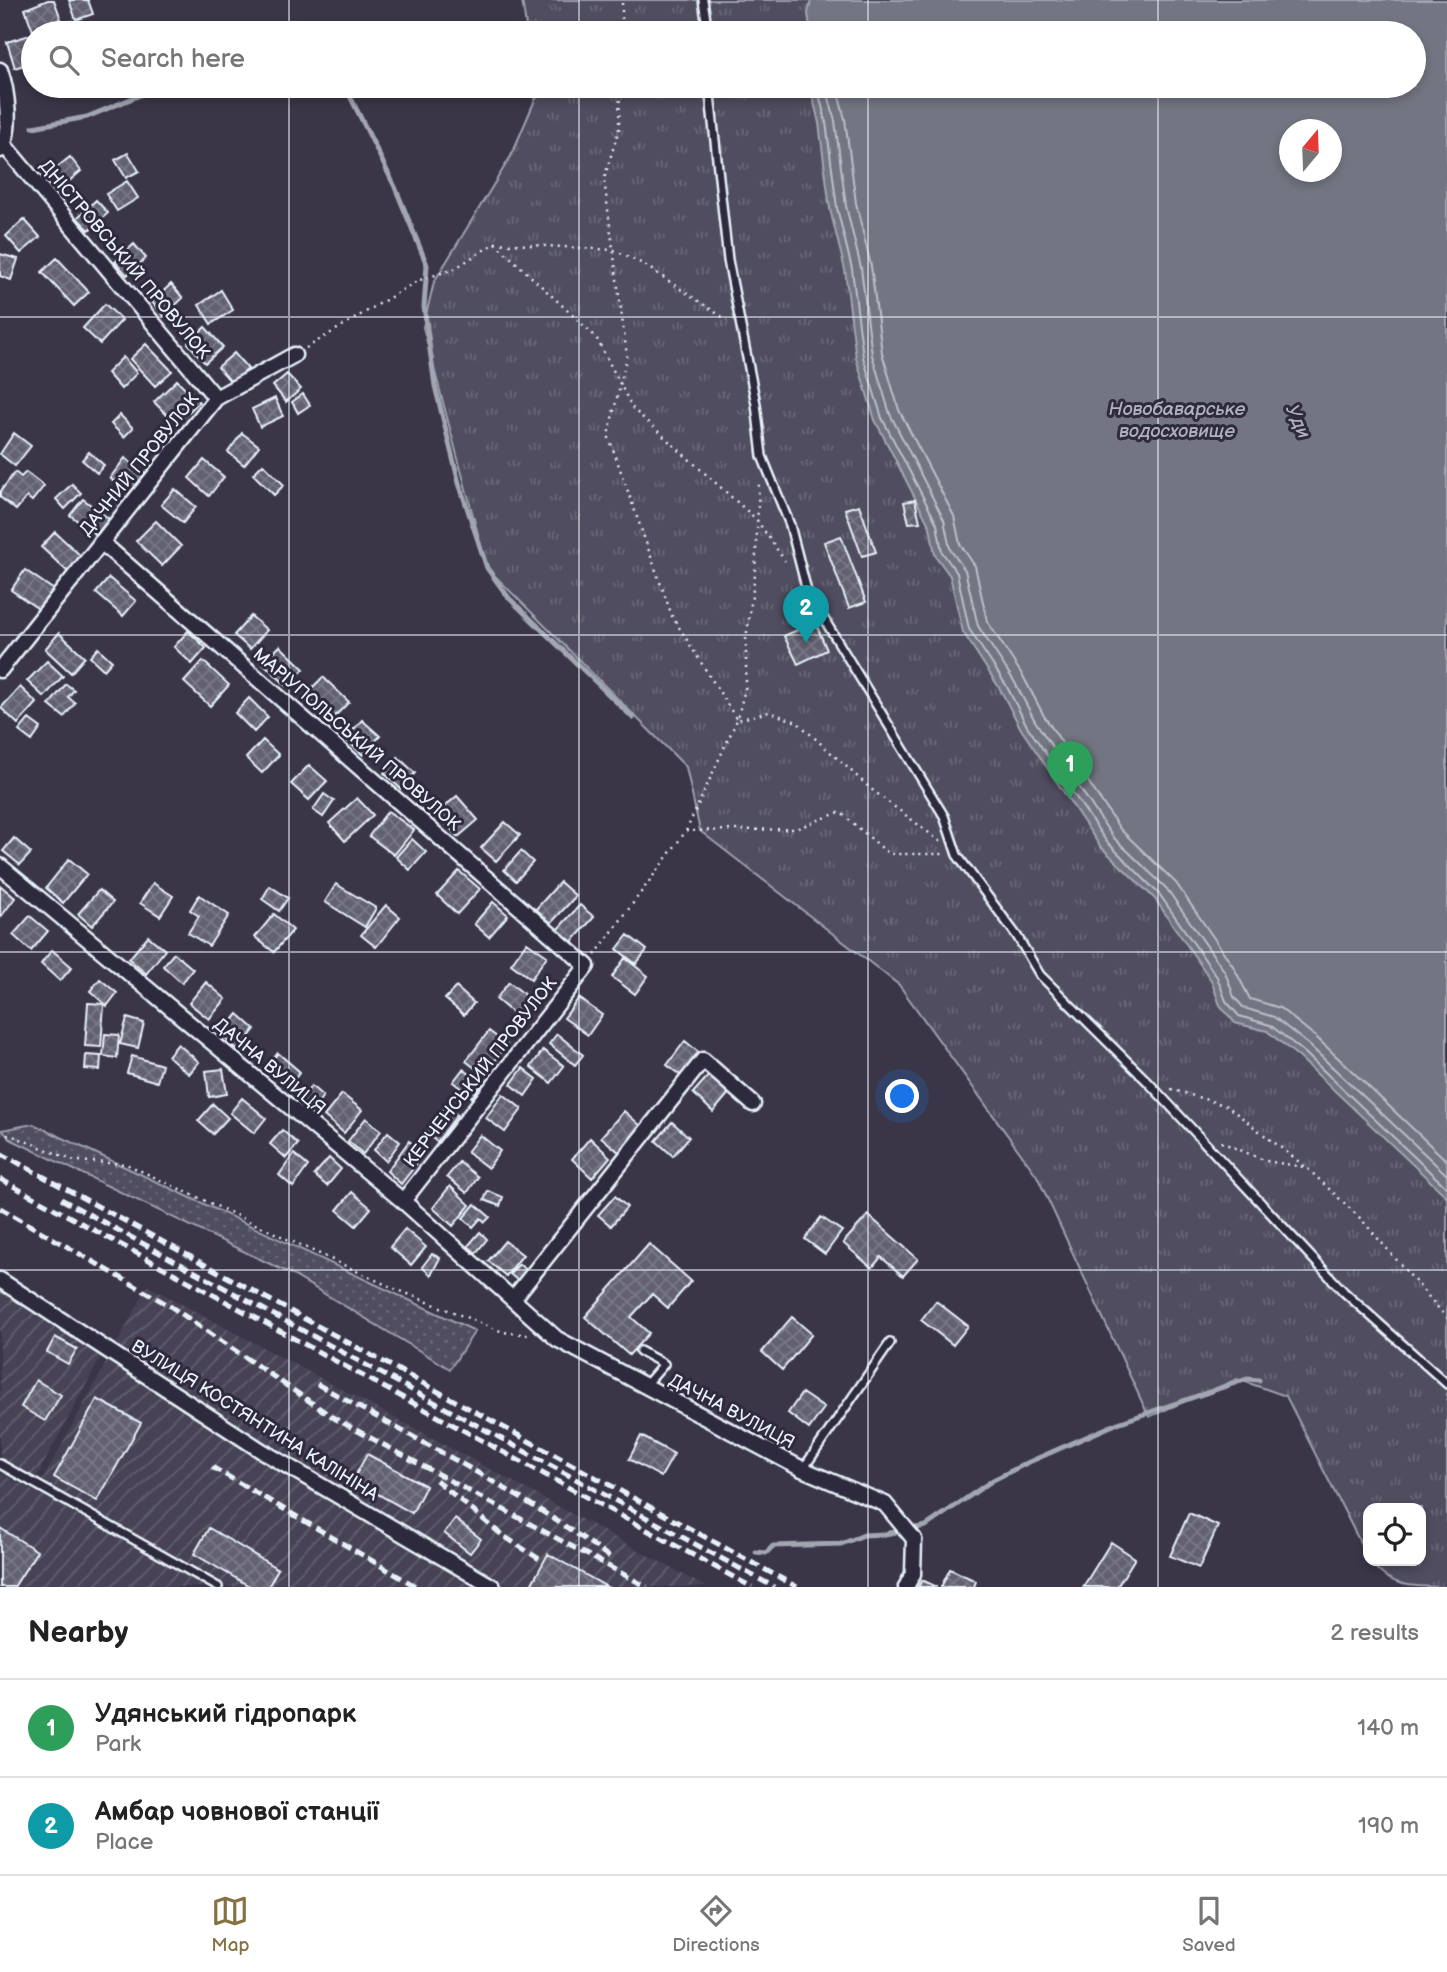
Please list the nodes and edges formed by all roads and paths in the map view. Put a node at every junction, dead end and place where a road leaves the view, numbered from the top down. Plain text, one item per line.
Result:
1 (622, 0) edge
2 (703, 0) edge
3 (622, 21) edge
4 (706, 21) edge
5 (0, 70) edge
6 (620, 98) edge
7 (710, 98) edge
8 (2, 147) edge
9 (495, 243) junction
10 (614, 250) junction
11 (743, 334) junction
12 (294, 355) joint
13 (621, 383) junction
14 (216, 398) junction
15 (762, 456) junction
16 (755, 519) junction
17 (101, 542) junction
18 (807, 591) junction
19 (0, 670) edge
20 (737, 720) junction
21 (685, 831) junction
22 (957, 855) junction
23 (0, 866) edge
24 (587, 966) junction
25 (1148, 1082) junction
26 (753, 1104) dead end
27 (0, 1134) edge
28 (1220, 1141) dead end
29 (1307, 1168) junction
30 (403, 1201) junction
31 (0, 1280) edge
32 (513, 1299) junction
33 (1447, 1318) edge
34 (530, 1335) dead end
35 (890, 1343) dead end
36 (639, 1351) dead end
37 (1447, 1384) edge
38 (645, 1387) junction
39 (0, 1464) edge
40 (802, 1469) junction
41 (218, 1587) edge
42 (493, 1587) edge
43 (906, 1587) edge

1 - 3 path
2 - 4 lane
5 - 8 street
6 - 10 path
7 - 11 lane
8 - 14 street, ДНІСТРОВСЬКИЙ ПРОВУЛОК
9 - 10 path
9 - 12 path
9 - 13 path
10 - 11 path
10 - 13 path
11 - 15 lane
12 - 14 street, ДАЧНИЙ ПРОВУЛОК
13 - 16 path
13 - 20 path
14 - 17 street, ДАЧНИЙ ПРОВУЛОК
15 - 16 path
15 - 18 lane
16 - 18 path
16 - 20 path
17 - 19 street, ДАЧНИЙ ПРОВУЛОК
17 - 24 street, МАРІУПОЛЬСЬКИЙ ПРОВУЛОК
18 - 22 lane
20 - 21 path
20 - 22 path
21 - 22 path
21 - 24 path
22 - 25 lane
23 - 30 street, ДАЧНА ВУЛИЦЯ
24 - 30 street, КЕРЧЕНСЬКИЙ ПРОВУЛОК
25 - 29 path
25 - 37 lane
26 - 32 street
27 - 34 path
28 - 29 path
29 - 33 path
30 - 32 street, ДАЧНА ВУЛИЦЯ
31 - 42 street, ВУЛИЦЯ КОСТЯНТИНА КАЛІНІНА
32 - 38 street, ДАЧНА ВУЛИЦЯ
35 - 40 lane
36 - 38 lane
38 - 40 street, ДАЧНА ВУЛИЦЯ
39 - 41 lane
40 - 43 street, ДАЧНА ВУЛИЦЯ

